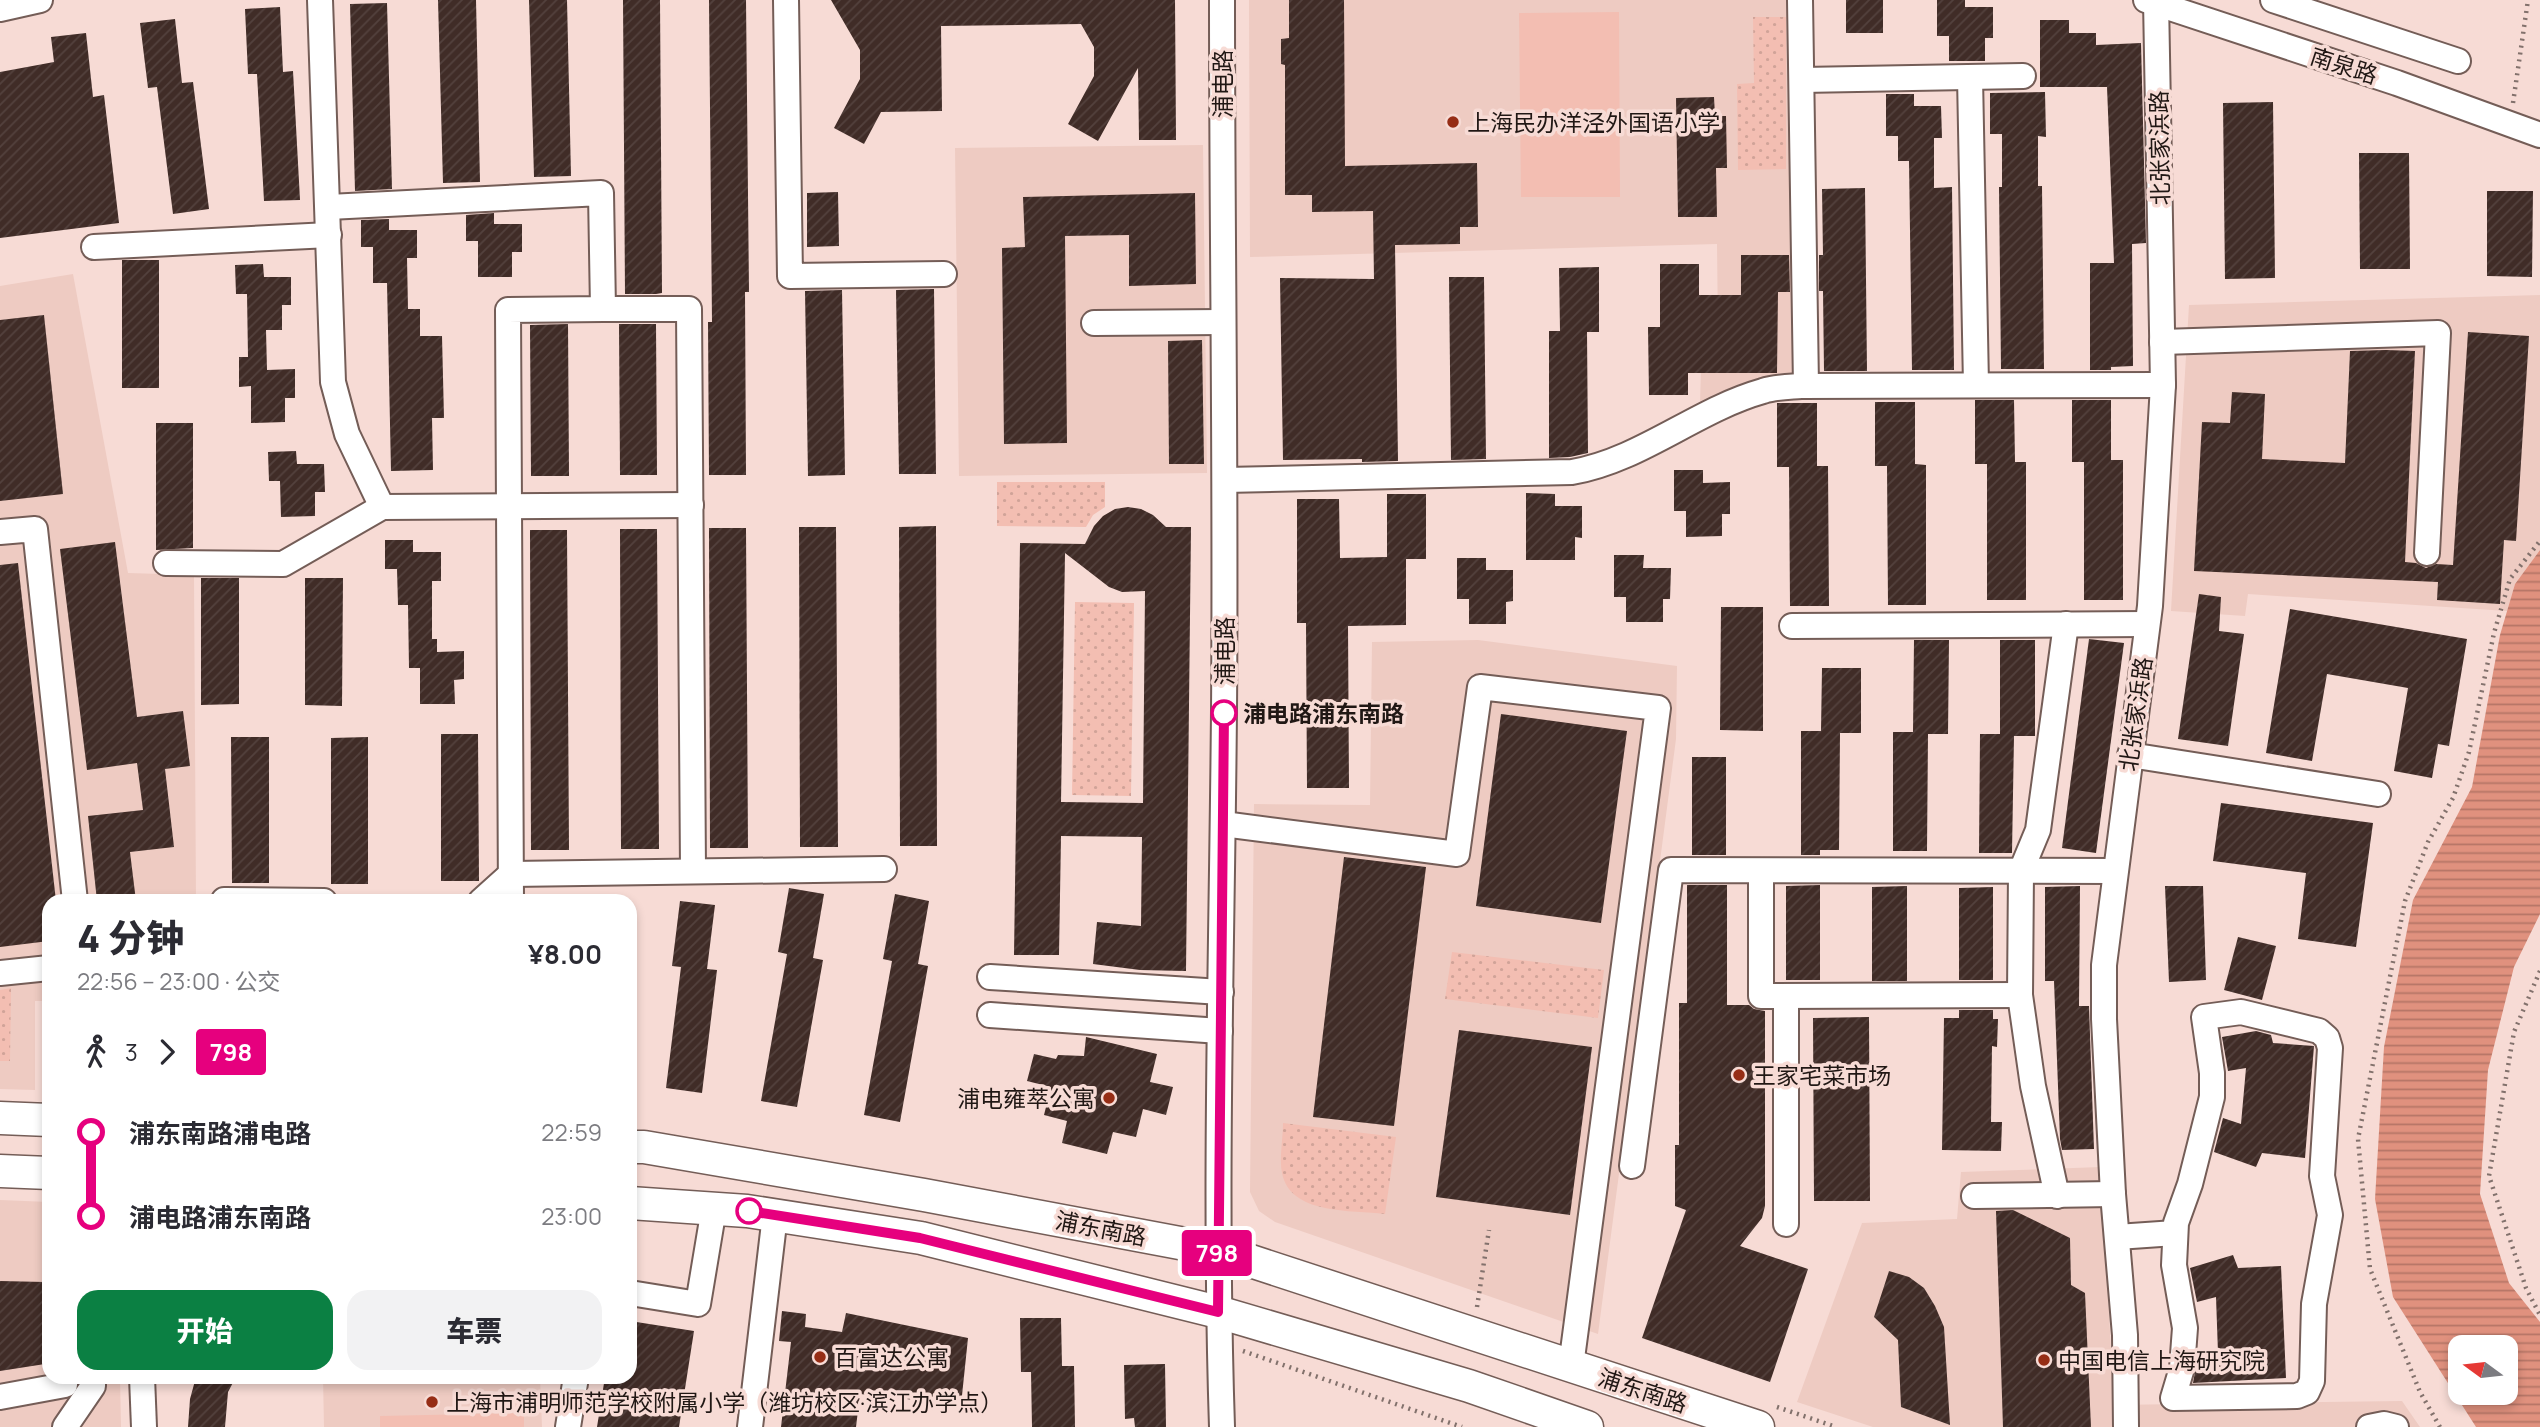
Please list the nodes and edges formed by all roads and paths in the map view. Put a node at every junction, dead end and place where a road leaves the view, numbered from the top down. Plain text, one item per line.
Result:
1 (40, 0) edge
2 (320, 0) edge
3 (786, 0) edge
4 (1222, 0) edge
5 (1800, 0) edge
6 (2273, 0) edge
7 (2528, 0) edge
8 (2153, 1) edge
9 (2312, 7) edge
10 (0, 9) edge
11 (2458, 61) dead end
12 (2023, 75) dead end
13 (1970, 77) junction
14 (1802, 80) junction
15 (2526, 130) edge
16 (329, 207) junction
17 (329, 235) junction
18 (94, 247) dead end
19 (944, 274) dead end
20 (603, 309) junction
21 (1222, 322) junction
22 (1094, 323) dead end
23 (2162, 342) junction
24 (1976, 385) junction
25 (2163, 385) junction
26 (1806, 386) junction
27 (1225, 480) junction
28 (691, 505) junction
29 (509, 506) junction
30 (382, 508) junction
31 (0, 532) edge
32 (2540, 541) edge
33 (2427, 553) dead end
34 (166, 563) dead end
35 (2066, 624) junction
36 (2147, 624) junction
37 (1792, 626) dead end
38 (2130, 755) junction
39 (2378, 793) dead end
40 (1223, 824) junction
41 (884, 869) dead end
42 (693, 870) junction
43 (1761, 871) junction
44 (2021, 871) junction
45 (2115, 871) junction
46 (511, 874) junction
47 (74, 894) edge
48 (489, 894) edge
49 (511, 894) edge
50 (42, 969) edge
51 (2540, 971) edge
52 (0, 973) edge
53 (990, 977) dead end
54 (1221, 992) junction
55 (2020, 995) junction
56 (1786, 996) junction
57 (989, 1014) dead end
58 (1220, 1031) junction
59 (0, 1118) edge
60 (42, 1120) edge
61 (637, 1147) edge
62 (1632, 1166) dead end
63 (0, 1171) edge
64 (42, 1173) edge
65 (2113, 1194) junction
66 (1974, 1196) dead end
67 (2057, 1196) junction
68 (637, 1203) edge
69 (714, 1208) junction
70 (775, 1215) junction
71 (1786, 1224) dead end
72 (1489, 1230) dead end
73 (2175, 1233) junction
74 (2117, 1237) junction
75 (1217, 1250) junction
76 (637, 1294) edge
77 (2540, 1315) edge
78 (1218, 1328) junction
79 (1469, 1331) junction
80 (1571, 1366) junction
81 (65, 1384) edge
82 (93, 1384) edge
83 (142, 1384) edge
84 (575, 1384) edge
85 (0, 1397) edge
86 (65, 1427) edge
87 (144, 1427) edge
88 (568, 1427) edge
89 (750, 1427) edge
90 (1222, 1427) edge
91 (1462, 1427) edge
92 (1587, 1427) edge
93 (1758, 1427) edge
94 (2126, 1427) edge
95 (2369, 1427) edge
96 (2396, 1427) edge
97 (2440, 1427) edge

1 - 10 street
2 - 16 street
3 - 19 street
4 - 21 street, 浦电路
5 - 14 street
6 - 9 street
7 - 15 path
8 - 15 street, 南泉路
8 - 23 street, 北张家浜路
9 - 11 street
12 - 13 street
13 - 14 street
13 - 24 street
14 - 26 street
16 - 17 street
16 - 20 street
17 - 18 street
17 - 30 street
20 - 28 street
20 - 29 street
21 - 22 street
21 - 27 street, 浦电路
23 - 25 street, 北张家浜路
23 - 33 street
24 - 25 street
24 - 26 street
25 - 36 street, 北张家浜路
26 - 27 street
27 - 40 street, 浦电路
28 - 29 street
28 - 42 street
29 - 30 street
29 - 46 street
30 - 34 street
31 - 47 street
32 - 97 path
35 - 36 street
35 - 37 street
35 - 44 street
36 - 38 street, 北张家浜路
38 - 39 street
38 - 45 street, 北张家浜路
40 - 54 street, 浦电路
40 - 80 street
41 - 42 street
42 - 46 street
43 - 44 street
43 - 56 street
43 - 62 street
44 - 45 street
44 - 55 street
45 - 65 street, 北张家浜路
46 - 48 street
46 - 49 street
50 - 52 street
51 - 77 path
53 - 54 street
54 - 58 street, 浦电路
55 - 56 street
55 - 67 street
56 - 71 street
57 - 58 street
58 - 75 street, 浦电路
59 - 60 main road
61 - 75 main road, 浦东南路
63 - 64 main road
65 - 67 street
65 - 74 street, 北张家浜路
66 - 67 street
68 - 69 main road
69 - 70 main road
69 - 76 street
70 - 78 main road
70 - 89 street
72 - 79 path
73 - 73 street
73 - 74 street
74 - 94 street, 北张家浜路
75 - 78 street, 浦电路
75 - 79 main road, 浦东南路
78 - 90 street, 浦电路
78 - 91 path
78 - 92 main road
79 - 80 main road, 浦东南路
80 - 93 main road, 浦东南路
81 - 85 street
82 - 86 street
83 - 87 street
84 - 88 street
95 - 96 street

